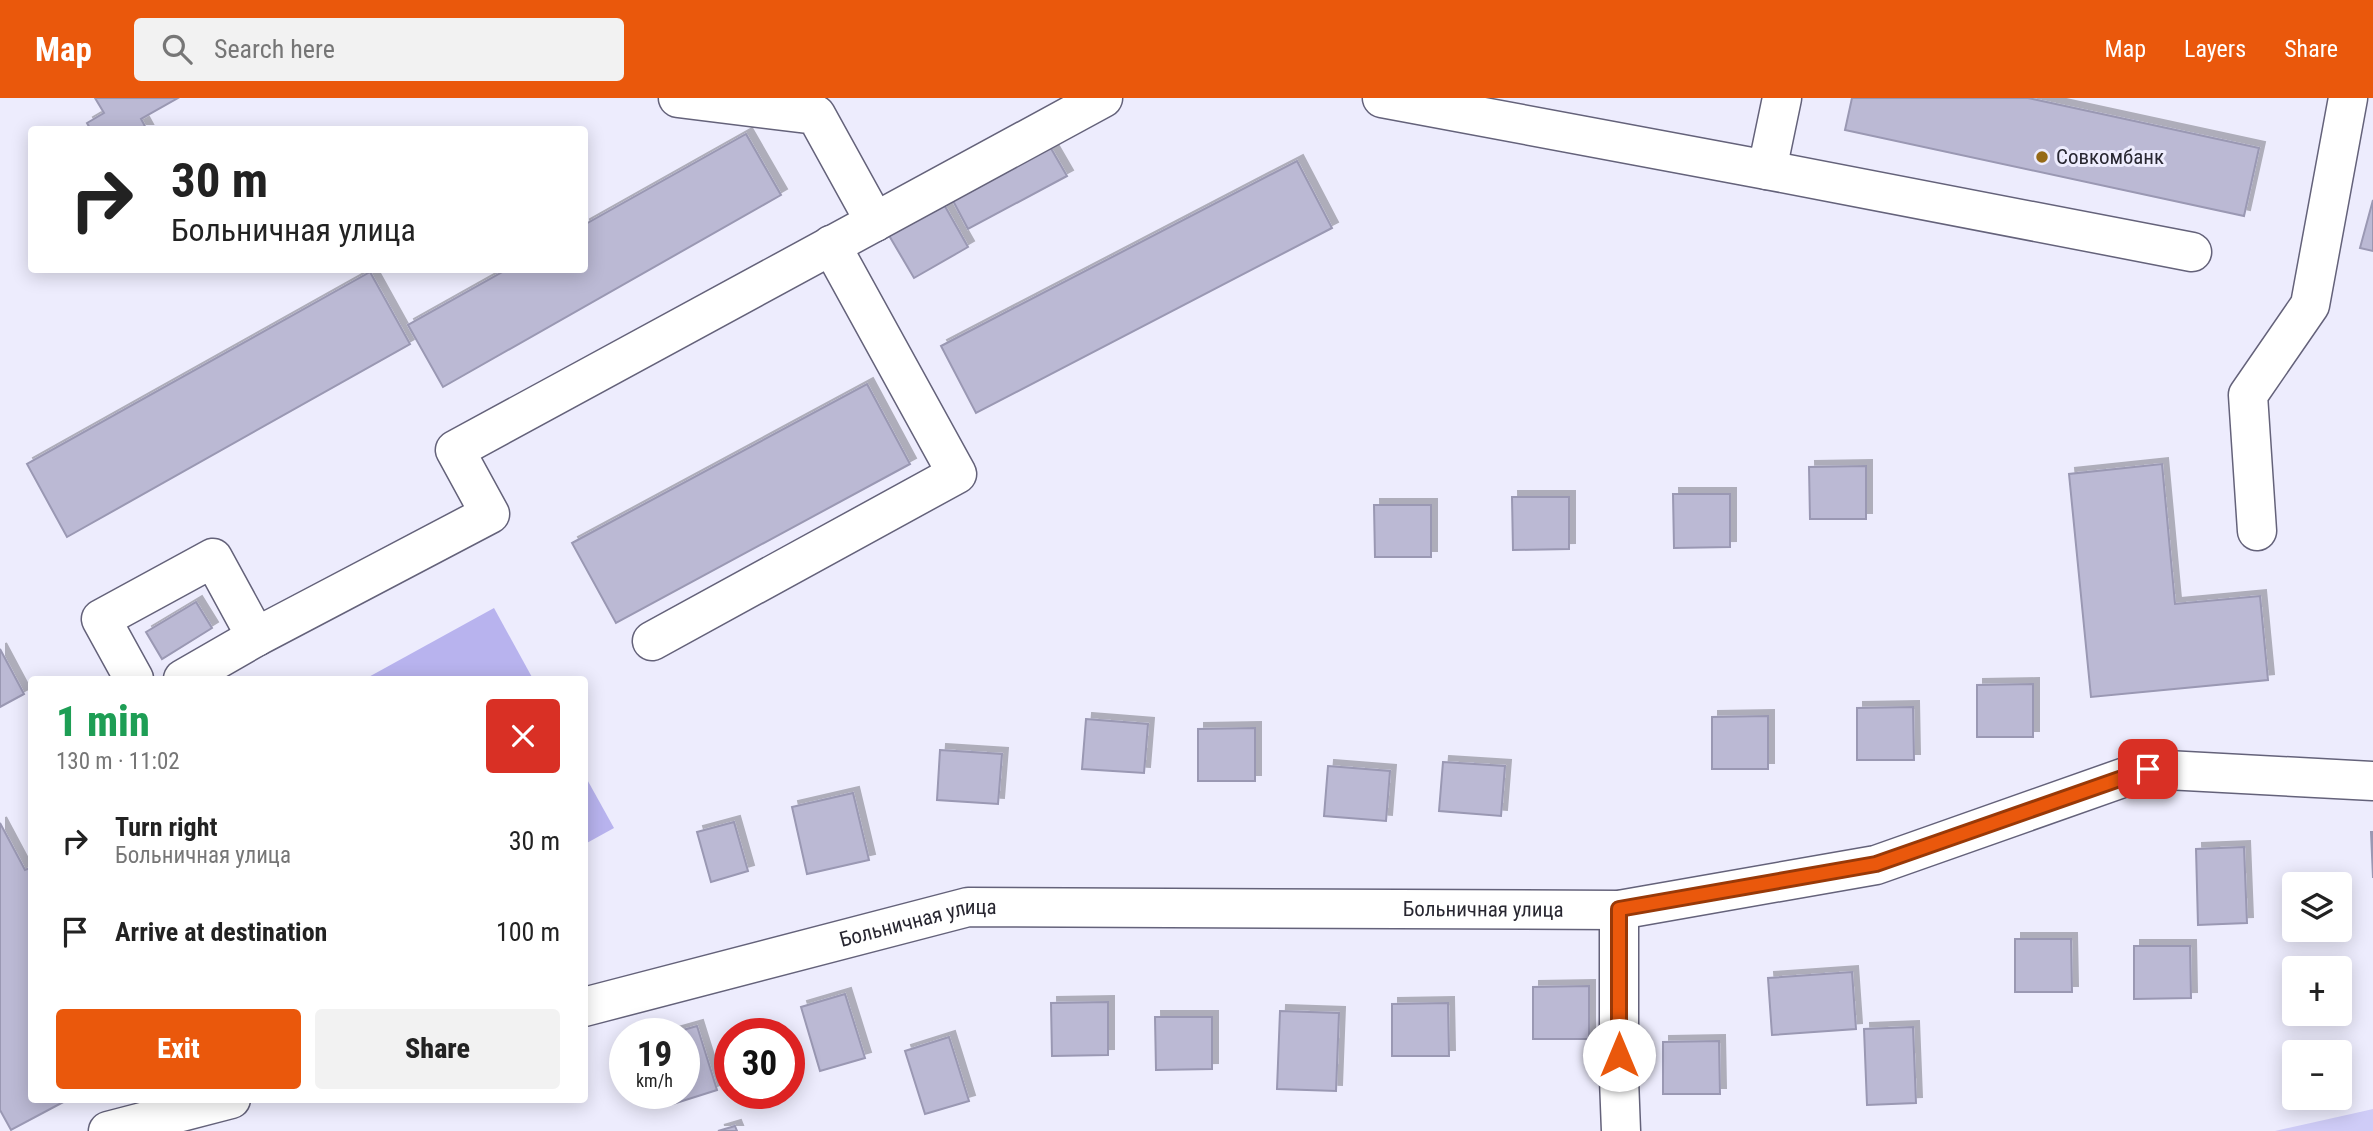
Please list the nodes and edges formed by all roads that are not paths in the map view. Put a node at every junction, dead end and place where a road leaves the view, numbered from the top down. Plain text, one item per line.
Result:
1 (678, 98) edge
2 (1103, 98) edge
3 (1382, 98) edge
4 (1782, 98) edge
5 (2348, 98) edge
6 (1767, 170) junction
7 (875, 222) junction
8 (831, 245) junction
9 (2192, 252) dead end
10 (2257, 531) dead end
11 (256, 637) junction
12 (652, 641) dead end
13 (132, 676) edge
14 (189, 676) edge
15 (2373, 781) edge
16 (1619, 909) junction
17 (588, 1006) edge
18 (216, 1103) edge
19 (108, 1131) edge
20 (1621, 1131) edge

1 - 7 street
2 - 7 street
3 - 6 street
4 - 6 street
5 - 10 street
6 - 9 street
7 - 8 street
8 - 11 street
8 - 12 street
11 - 13 street
11 - 14 street
15 - 16 street, Больничная улица
16 - 17 street, Больничная улица
16 - 20 street
18 - 19 street

